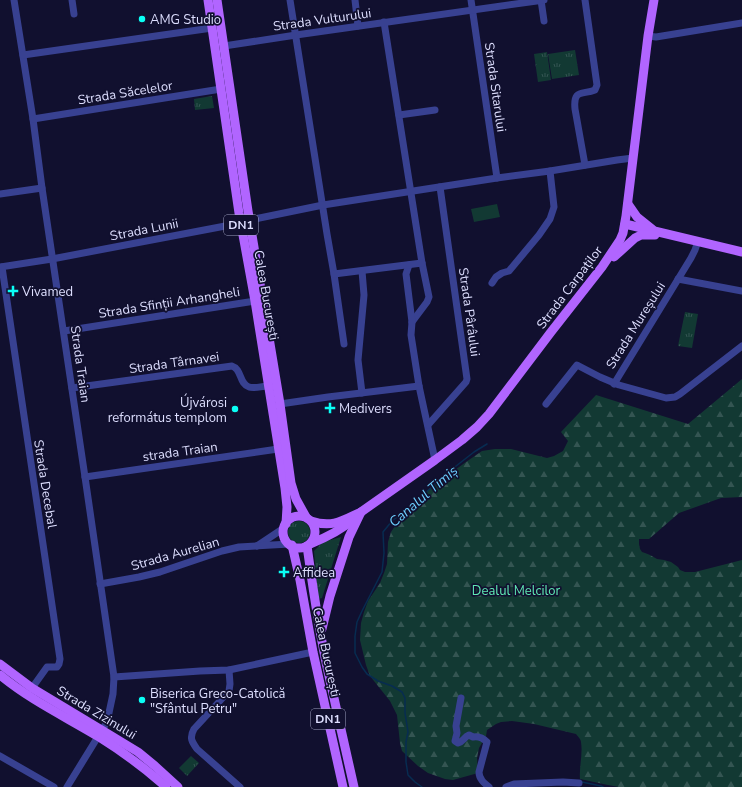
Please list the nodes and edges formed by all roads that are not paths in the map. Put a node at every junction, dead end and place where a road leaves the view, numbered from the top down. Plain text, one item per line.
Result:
1 (14, 0) edge
2 (72, 0) edge
3 (208, 0) edge
4 (216, 0) edge
5 (290, 0) edge
6 (355, 0) edge
7 (471, 0) edge
8 (542, 0) edge
9 (585, 0) edge
10 (654, 0) edge
11 (473, 10) junction
12 (74, 14) dead end
13 (544, 21) dead end
14 (384, 22) junction
15 (742, 23) edge
16 (358, 26) junction
17 (212, 28) junction
18 (296, 35) junction
19 (648, 36) junction
20 (224, 46) junction
21 (23, 55) junction
22 (221, 89) junction
23 (435, 110) dead end
24 (399, 115) junction
25 (33, 119) junction
26 (633, 158) junction
27 (585, 165) junction
28 (550, 171) junction
29 (497, 178) junction
30 (440, 187) junction
31 (42, 188) junction
32 (412, 192) junction
33 (0, 194) edge
34 (628, 204) junction
35 (323, 205) junction
36 (245, 222) junction
37 (625, 224) junction
38 (654, 231) junction
39 (672, 235) junction
40 (698, 241) junction
41 (742, 252) edge
42 (52, 259) junction
43 (422, 263) junction
44 (409, 265) junction
45 (1, 267) edge
46 (602, 267) junction
47 (362, 271) junction
48 (334, 274) junction
49 (678, 279) junction
50 (492, 283) dead end
51 (742, 291) edge
52 (255, 301) junction
53 (412, 322) junction
54 (64, 331) junction
55 (344, 344) dead end
56 (742, 346) edge
57 (614, 384) junction
58 (268, 386) junction
59 (419, 386) junction
60 (72, 388) junction
61 (362, 393) junction
62 (280, 404) junction
63 (546, 404) dead end
64 (428, 425) junction
65 (278, 449) junction
66 (435, 460) junction
67 (85, 477) junction
68 (361, 512) junction
69 (309, 519) junction
70 (285, 526) junction
71 (291, 545) junction
72 (308, 545) junction
73 (257, 546) junction
74 (100, 584) junction
75 (321, 634) junction
76 (313, 652) junction
77 (0, 664) edge
78 (229, 670) junction
79 (0, 675) edge
80 (114, 677) junction
81 (32, 688) junction
82 (461, 698) dead end
83 (101, 734) junction
84 (0, 756) edge
85 (579, 783) dead end
86 (54, 787) edge
87 (66, 787) edge
88 (166, 787) edge
89 (178, 787) edge
90 (240, 787) edge
91 (343, 787) edge
92 (354, 787) edge
93 (489, 787) edge
94 (506, 787) edge

1 - 21 street, Strada Traian
2 - 12 street
3 - 17 main road, Calea București / DN1
4 - 20 main road, Calea București / DN1
5 - 18 street
6 - 16 street
7 - 11 street, Strada Sitarului
8 - 11 street, Strada Vulturului
8 - 13 street
9 - 27 street
10 - 19 main road, Strada Carpaților
11 - 14 street, Strada Vulturului
11 - 29 street, Strada Sitarului
14 - 16 street, Strada Vulturului
14 - 24 street
15 - 19 street
16 - 18 street, Strada Vulturului
17 - 21 street
17 - 22 main road, Calea București / DN1
18 - 20 street, Strada Vulturului
18 - 35 street
19 - 26 main road, Strada Carpaților
20 - 36 main road, Calea București / DN1
21 - 25 street, Strada Traian
22 - 25 street, Strada Săcelelor
22 - 36 main road, Calea București / DN1
23 - 24 street
24 - 32 street
25 - 31 street, Strada Traian
26 - 27 street
26 - 34 main road, Strada Carpaților
27 - 28 street
28 - 29 street
28 - 50 street, Strada Pârâului
29 - 30 street
30 - 32 street
30 - 64 street, Strada Pârâului
31 - 33 street
31 - 42 street, Strada Traian
32 - 35 street
32 - 43 street
34 - 37 main road, Strada Carpaților
34 - 38 main road
35 - 36 street
35 - 48 street
36 - 42 street, Strada Lunii
36 - 52 main road, Calea București / DN1
36 - 62 main road, Calea București / DN1
37 - 38 main road
37 - 46 main road, Strada Carpaților
38 - 39 main road
39 - 40 main road
39 - 46 main road
40 - 41 main road
40 - 49 street, Strada Mureșului
42 - 45 street, Strada Lunii
42 - 54 street, Strada Traian
43 - 44 street
43 - 53 street
44 - 47 street
44 - 53 street
45 - 81 street, Strada Decebal
46 - 66 main road, Strada Carpaților
47 - 48 street
47 - 61 street
48 - 55 street
49 - 51 street, Strada Mureșului
49 - 57 street, Strada Mureșului
52 - 54 street, Strada Sfinții Arhangheli
52 - 58 main road, Calea București / DN1
53 - 59 street
54 - 60 street, Strada Traian
56 - 57 street, Strada Mureșului
57 - 63 street, Strada Mureșului
58 - 60 street, Strada Târnavei
58 - 65 main road, Calea București / DN1
59 - 61 street
59 - 64 street
60 - 67 street, Strada Traian
61 - 62 street
62 - 69 main road, Calea București / DN1
64 - 66 street
65 - 67 street, strada Traian
65 - 70 main road, Calea București / DN1
66 - 68 main road, Strada Carpaților
67 - 74 street, Strada Traian
68 - 69 main road, Strada Carpaților
68 - 72 main road, Strada Carpaților
68 - 75 main road
69 - 70 main road
69 - 72 main road, DN1
70 - 71 main road, DN1
70 - 73 street, Strada Aurelian
71 - 72 main road
71 - 73 street, Strada Aurelian
71 - 76 main road, Calea București / DN1
72 - 75 main road, Calea București / DN1
73 - 74 street, Strada Aurelian
74 - 80 street, Strada Traian
75 - 92 main road, Calea București / DN1
76 - 78 street
76 - 91 main road, Calea București / DN1
77 - 81 main road, Strada Zizinului
78 - 80 street
78 - 90 street
79 - 83 main road, Strada Zizinului
80 - 83 street, Strada Traian
81 - 83 main road, Strada Zizinului
82 - 93 street
83 - 87 street, Strada Traian
83 - 88 main road, Strada Zizinului
83 - 89 main road, Strada Zizinului
84 - 86 street
85 - 94 street

